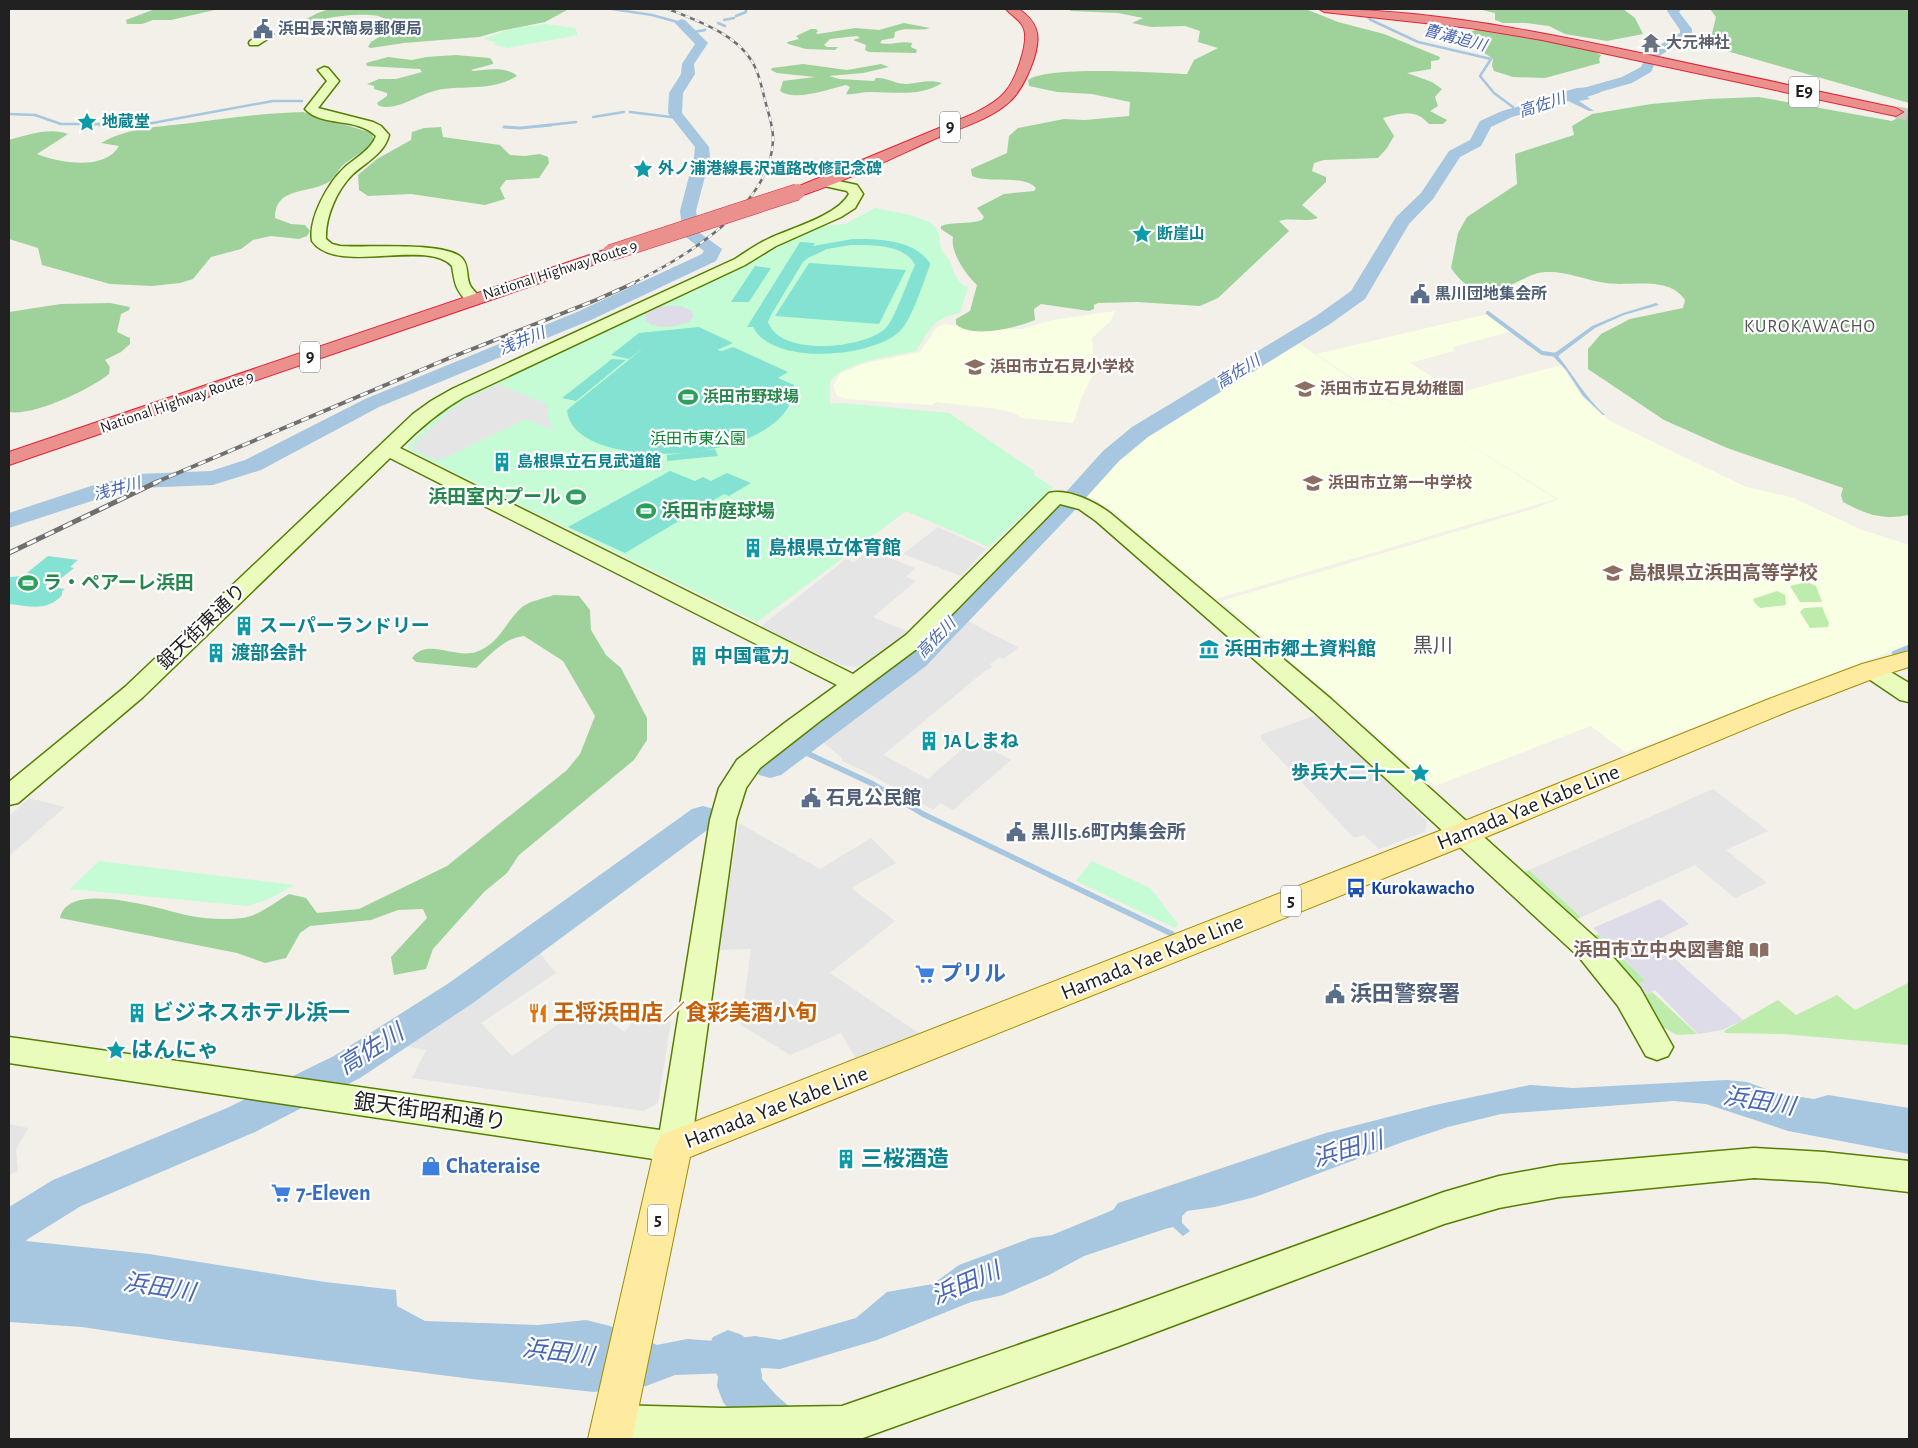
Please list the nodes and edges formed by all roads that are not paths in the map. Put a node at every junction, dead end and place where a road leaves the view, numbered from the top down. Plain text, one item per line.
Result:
1 (1012, 9) edge
2 (1324, 9) edge
3 (268, 34) dead end
4 (254, 43) dead end
5 (324, 70) dead end
6 (1896, 112) tunnel mouth
7 (868, 165) junction
8 (824, 182) junction
9 (852, 188) junction
10 (473, 299) junction
11 (420, 418) junction
12 (387, 449) junction
13 (9, 458) edge
14 (1909, 659) edge
15 (1871, 670) junction
16 (853, 684) junction
17 (1909, 694) edge
18 (9, 796) edge
19 (1463, 834) junction
20 (1657, 1047) dead end
21 (9, 1050) edge
22 (674, 1147) junction
23 (1909, 1178) edge
24 (613, 1425) edge

1 - 7 highway, National Highway Route 9 / 9
2 - 6 highway, E9
3 - 4 street
5 - 10 street
7 - 8 highway, National Highway Route 9 / 9
7 - 9 street
8 - 9 street
8 - 10 highway, National Highway Route 9 / 9, bridge
8 - 11 street
9 - 11 street
10 - 13 highway, National Highway Route 9 / 9
11 - 12 street, 銀天街東通り
12 - 16 street
12 - 18 street, 銀天街東通り
14 - 15 main road, Hamada Yae Kabe Line / 5
15 - 17 street
15 - 19 main road, Hamada Yae Kabe Line / 5
16 - 19 street
16 - 22 street
19 - 20 street
19 - 22 main road, Hamada Yae Kabe Line / 5
21 - 22 street, 銀天街昭和通り
22 - 24 main road, Hamada Yae Kabe Line / 5
23 - 24 street

